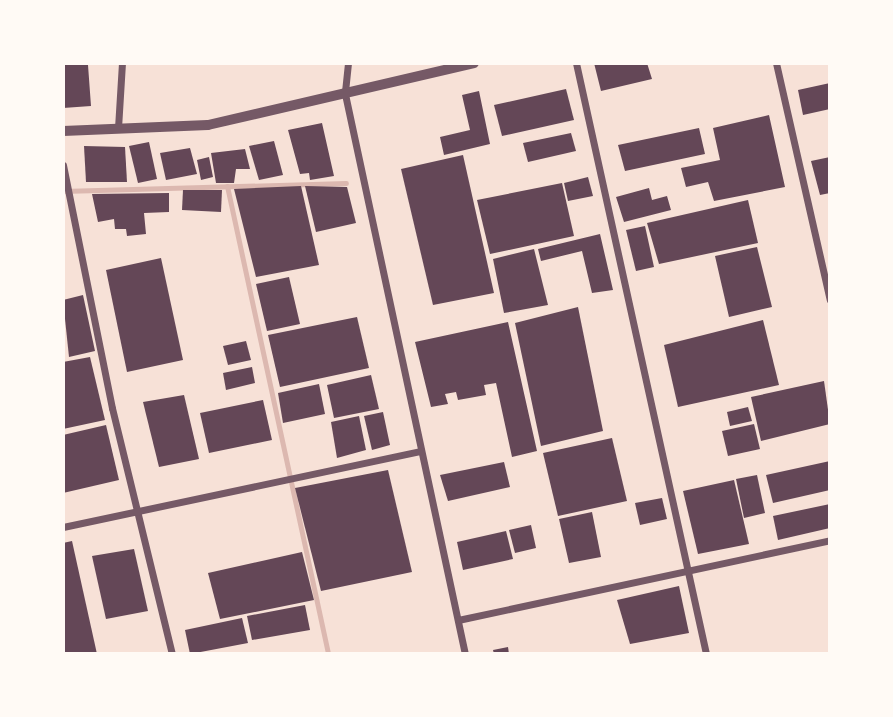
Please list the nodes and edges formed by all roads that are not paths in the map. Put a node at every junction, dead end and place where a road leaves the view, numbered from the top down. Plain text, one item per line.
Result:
1 (122, 63) edge
2 (348, 63) edge
3 (474, 63) edge
4 (576, 63) edge
5 (776, 63) edge
6 (345, 94) junction
7 (118, 128) junction
8 (63, 131) edge
9 (63, 165) edge
10 (830, 300) edge
11 (421, 451) junction
12 (137, 511) junction
13 (63, 527) edge
14 (830, 540) edge
15 (688, 574) junction
16 (458, 621) junction
17 (172, 654) edge
18 (466, 654) edge
19 (706, 654) edge

1 - 7 street
2 - 6 street
3 - 6 street
4 - 15 street
5 - 10 street
6 - 7 street
6 - 11 street
7 - 8 street
9 - 12 street
11 - 12 street
11 - 16 street
12 - 13 street
12 - 17 street
14 - 15 street
15 - 16 street
15 - 19 street
16 - 18 street

